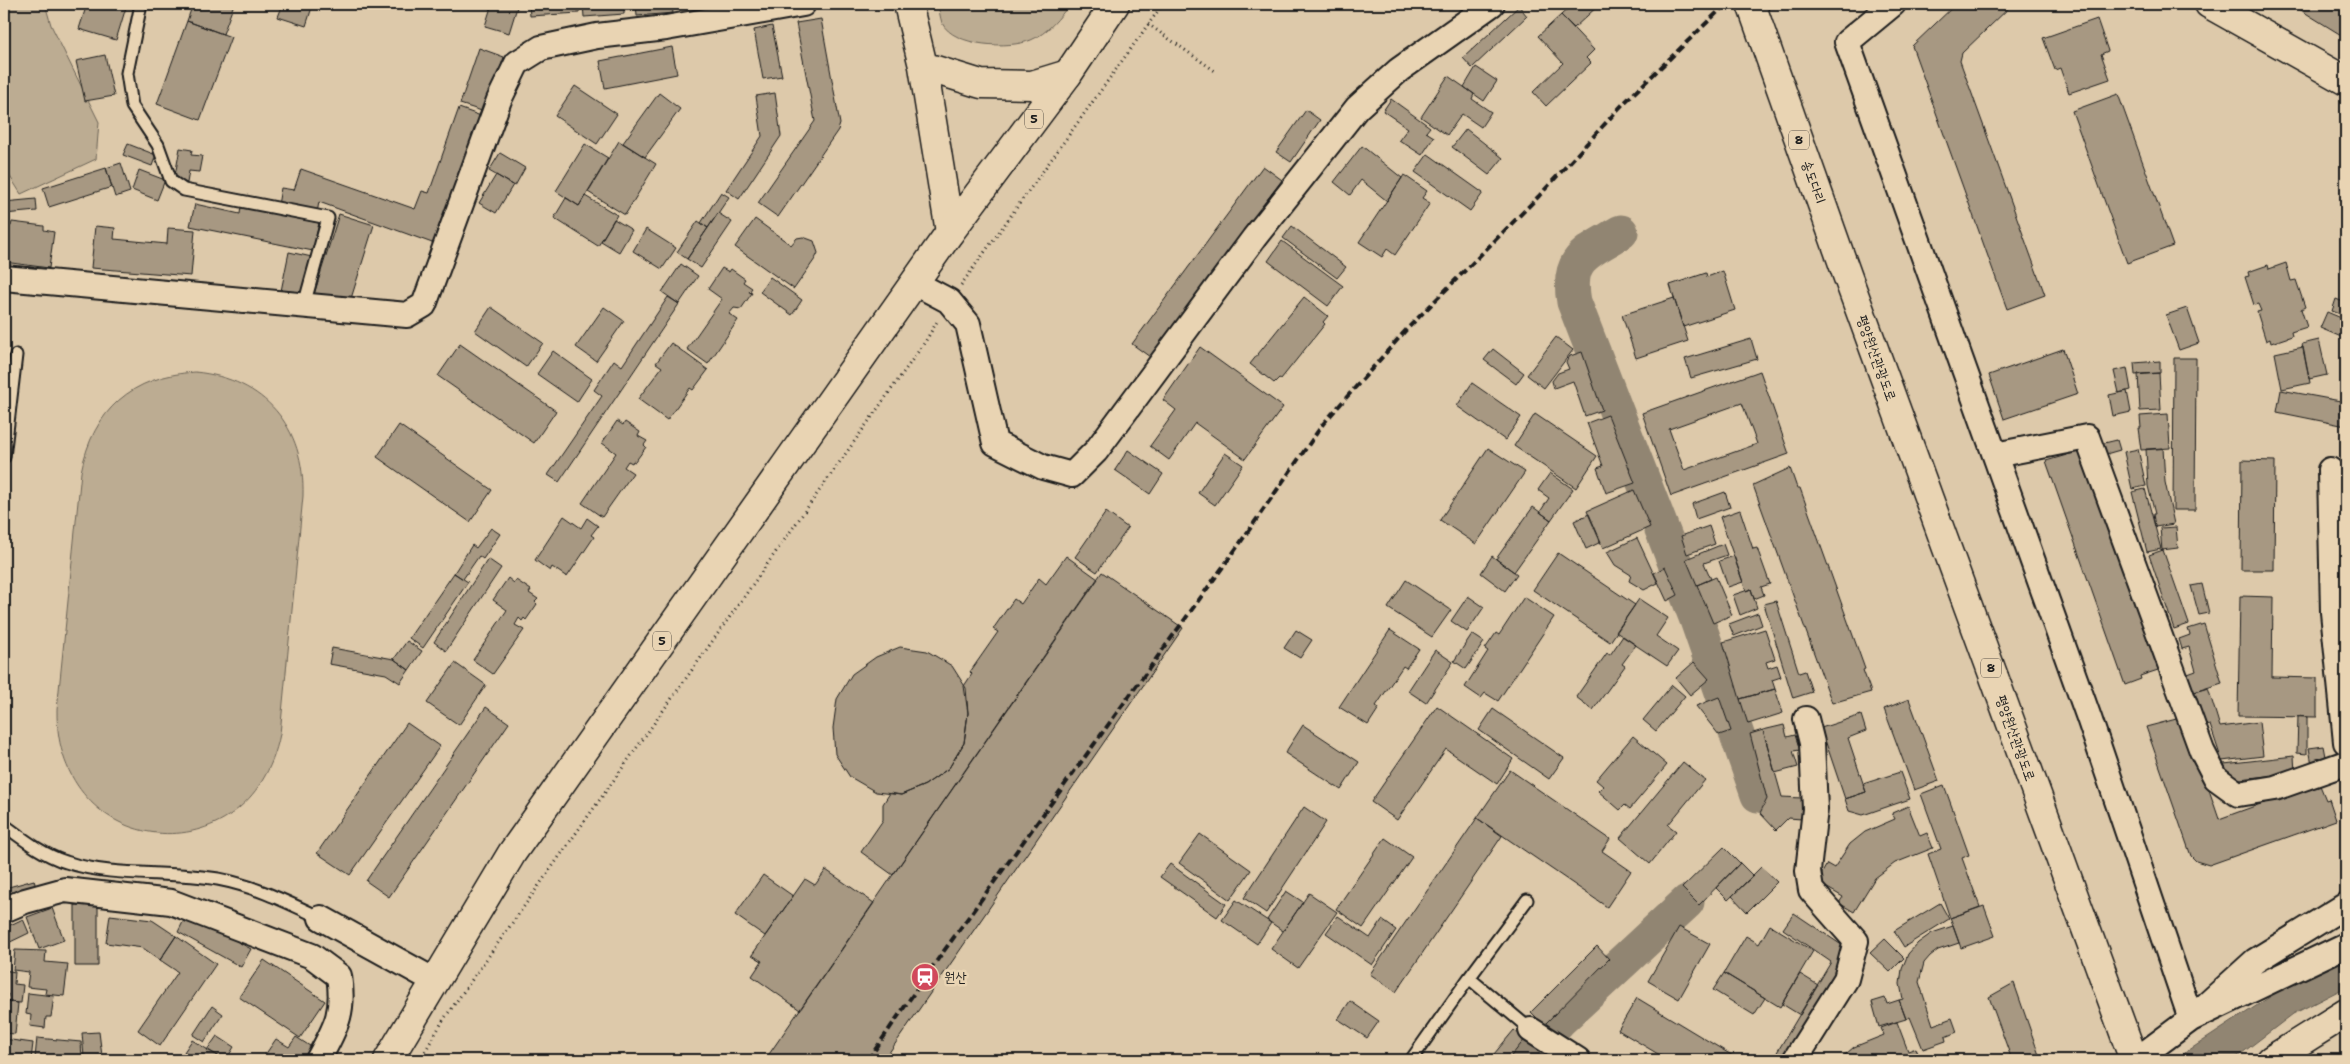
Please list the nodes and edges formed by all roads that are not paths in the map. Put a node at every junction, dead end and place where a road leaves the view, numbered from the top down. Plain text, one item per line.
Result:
1 (140, 4) edge
2 (803, 4) edge
3 (908, 4) edge
4 (1115, 4) edge
5 (1492, 4) edge
6 (1751, 4) edge
7 (1893, 4) edge
8 (2209, 4) edge
9 (923, 66) junction
10 (1068, 74) junction
11 (2346, 81) edge
12 (950, 232) junction
13 (1847, 275) joint
14 (4, 278) edge
15 (915, 283) junction
16 (304, 305) junction
17 (16, 355) dead end
18 (1995, 456) junction
19 (4, 457) edge
20 (2330, 470) dead end
21 (2343, 694) edge
22 (1806, 719) dead end
23 (2346, 742) edge
24 (2346, 763) edge
25 (4, 825) edge
26 (1527, 900) dead end
27 (2346, 905) edge
28 (4, 910) edge
29 (321, 918) joint
30 (2346, 946) edge
31 (1469, 978) junction
32 (435, 980) junction
33 (2346, 1013) edge
34 (2191, 1019) junction
35 (1532, 1030) joint
36 (318, 1060) edge
37 (388, 1060) edge
38 (1411, 1060) edge
39 (1578, 1060) edge
40 (1795, 1060) edge
41 (2135, 1060) edge
42 (2270, 1060) edge

1 - 16 lane
2 - 16 street
3 - 9 main road
4 - 10 main road, 5
5 - 15 street
6 - 13 main road, 송도다리 / 8
7 - 18 street
8 - 11 main road
9 - 10 main road
9 - 12 main road
10 - 12 main road, 5
12 - 15 main road, 5
13 - 41 main road, 평양원산관광도로 / 8
14 - 16 street
15 - 32 main road, 5
17 - 19 lane
18 - 24 street
18 - 34 street
20 - 21 street
21 - 23 street
22 - 40 street
25 - 29 lane
26 - 31 lane
27 - 34 street
28 - 36 street
29 - 32 street
30 - 34 street
31 - 35 lane
31 - 38 lane
32 - 37 main road, 5
33 - 42 main road
34 - 41 street
35 - 39 street

